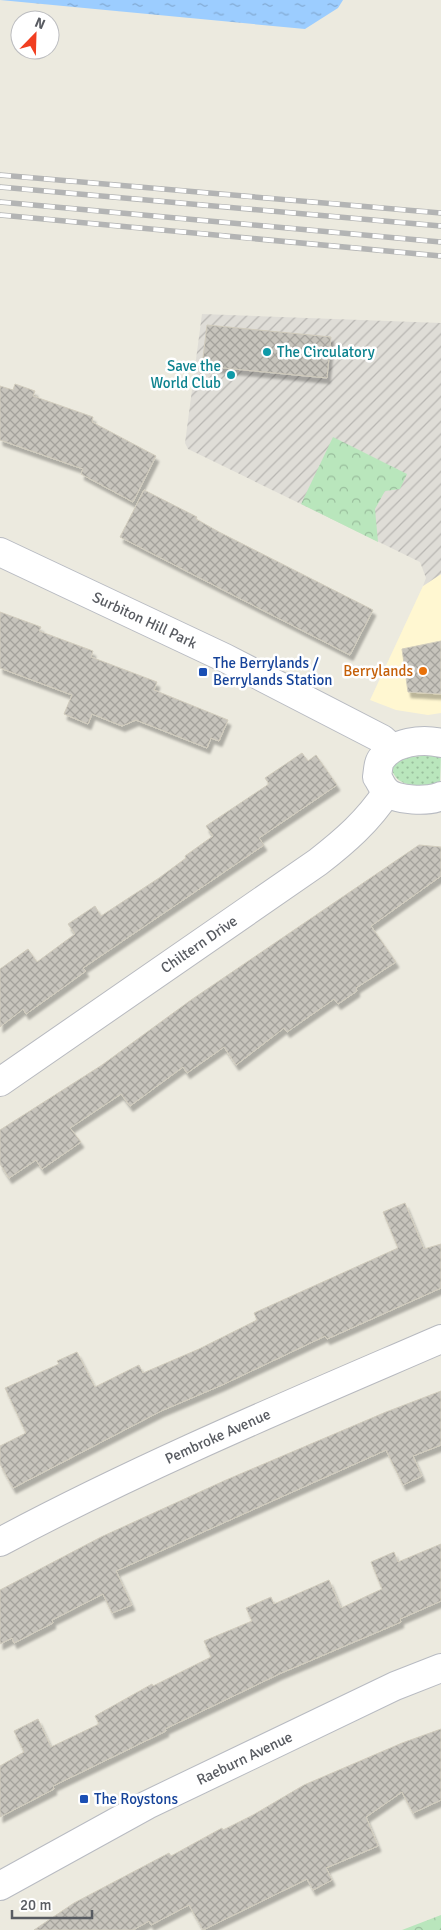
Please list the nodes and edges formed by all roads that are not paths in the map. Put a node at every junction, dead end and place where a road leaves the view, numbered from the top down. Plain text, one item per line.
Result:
1 (0, 552) edge
2 (441, 743) edge
3 (392, 748) junction
4 (387, 792) junction
5 (441, 796) edge
6 (0, 1082) edge
7 (441, 1340) edge
8 (0, 1542) edge
9 (441, 1668) edge
10 (0, 1886) edge

1 - 3 street, Surbiton Hill Park
2 - 3 street
3 - 4 street
4 - 5 street
4 - 6 street, Chiltern Drive
7 - 8 street, Pembroke Avenue
9 - 10 street, Raeburn Avenue

